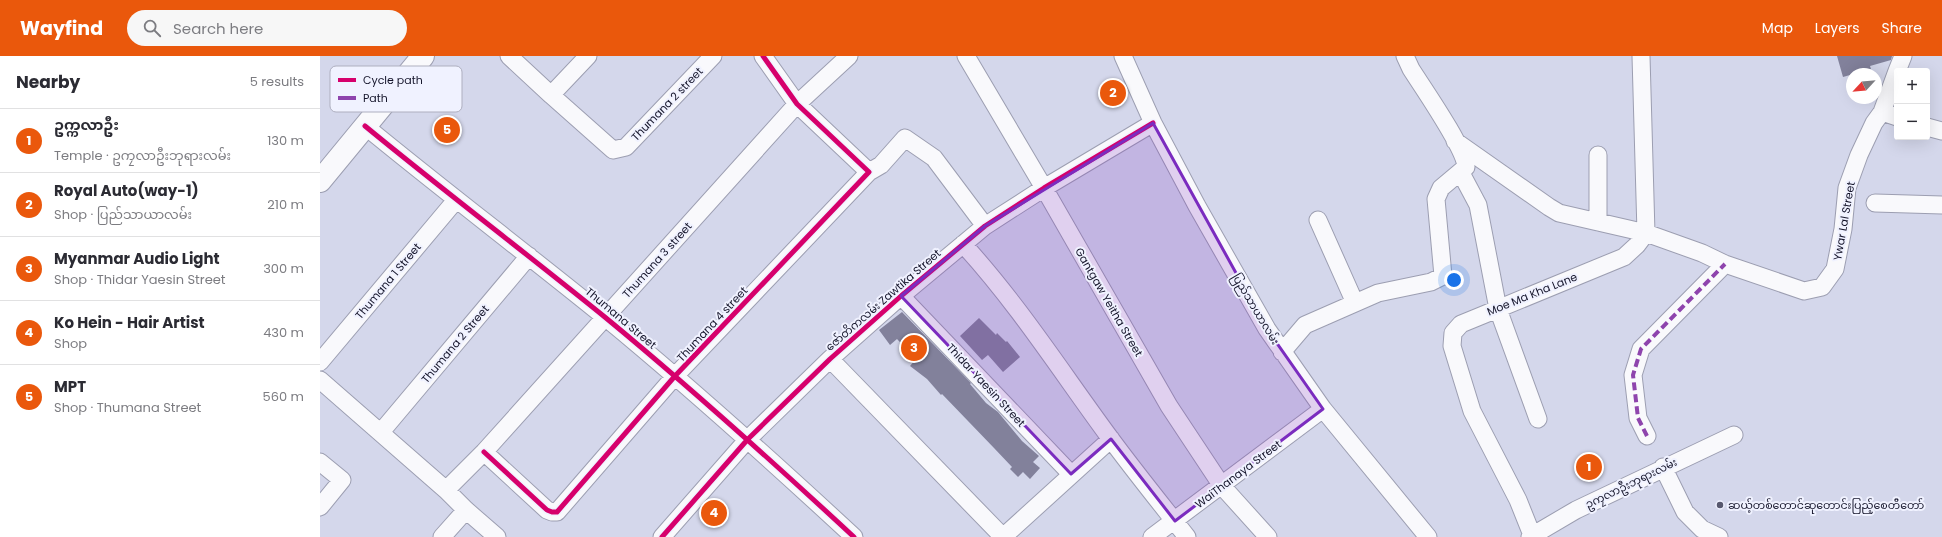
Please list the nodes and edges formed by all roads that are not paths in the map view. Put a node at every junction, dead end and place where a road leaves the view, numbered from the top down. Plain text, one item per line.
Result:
1 (423, 56) edge
2 (509, 56) edge
3 (588, 56) edge
4 (714, 56) edge
5 (763, 56) edge
6 (849, 56) edge
7 (966, 56) edge
8 (1123, 56) edge
9 (1405, 56) edge
10 (1641, 56) edge
11 (1903, 56) edge
12 (415, 66) edge
13 (1898, 68) edge
14 (1894, 90) edge
15 (551, 95) junction
16 (797, 104) junction
17 (377, 112) edge
18 (1890, 115) edge
19 (1153, 123) junction
20 (365, 126) junction
21 (1930, 128) edge
22 (1942, 131) edge
23 (1455, 141) junction
24 (1598, 155) dead end
25 (869, 172) junction
26 (1461, 173) junction
27 (320, 181) edge
28 (1044, 188) junction
29 (456, 200) junction
30 (1875, 203) dead end
31 (1942, 205) edge
32 (1318, 220) dead end
33 (1598, 222) junction
34 (985, 226) junction
35 (1646, 233) junction
36 (963, 244) junction
37 (529, 256) junction
38 (1725, 264) junction
39 (901, 296) junction
40 (1355, 303) junction
41 (1498, 310) junction
42 (606, 318) junction
43 (1282, 352) junction
44 (830, 360) junction
45 (320, 362) edge
46 (675, 376) junction
47 (320, 380) edge
48 (1323, 409) junction
49 (1538, 419) dead end
50 (381, 432) junction
51 (1734, 435) dead end
52 (1647, 436) dead end
53 (748, 439) junction
54 (1111, 439) junction
55 (484, 452) junction
56 (320, 462) edge
57 (1663, 467) junction
58 (1071, 474) junction
59 (1222, 486) junction
60 (446, 490) junction
61 (320, 507) edge
62 (466, 510) junction
63 (1175, 521) junction
64 (668, 535) edge
65 (1531, 536) edge
66 (442, 537) edge
67 (497, 537) edge
68 (854, 537) edge
69 (1003, 537) edge
70 (1152, 537) edge
71 (1187, 537) edge
72 (1268, 537) edge
73 (1428, 537) edge
74 (1719, 537) edge

1 - 12 main road
2 - 15 street
3 - 15 street
4 - 15 street, Thumana 2 street
5 - 16 street
6 - 16 street, Thumana 3 street
7 - 28 street, Gantgaw Yeitha Street
8 - 19 street, ပြည်သာယာလမ်း
9 - 23 street
10 - 35 street
11 - 13 street, Ywar Lal Street
14 - 18 street, Ywar Lal Street
16 - 25 street
16 - 42 street, Thumana 3 street
17 - 20 main road
18 - 38 street, Ywar Lal Street
19 - 28 street, ဇော်တိကလမ်း Zawtika Street
19 - 43 street, ပြည်သာယာလမ်း
20 - 27 main road
20 - 29 street, Thumana Street
21 - 22 street
23 - 26 street
23 - 33 street
24 - 33 street
25 - 34 street, Thumana 4 street
25 - 46 street, Thumana 4 street
26 - 40 street
26 - 41 street
28 - 34 street, ဇော်တိကလမ်း Zawtika Street
28 - 59 street, Gantgaw Yeitha Street
29 - 37 street, Thumana Street
29 - 45 street, Thumana 1 Street
30 - 31 street
32 - 40 street
33 - 35 street
34 - 36 street, ဇော်တိကလမ်း Zawtika Street
35 - 38 street
35 - 41 street, Moe Ma Kha Lane
36 - 39 street, ဇော်တိကလမ်း Zawtika Street
36 - 54 street
37 - 42 street, Thumana Street
37 - 50 street, Thumana 2 Street
38 - 52 street
39 - 44 street, ဇော်တိကလမ်း Zawtika Street
39 - 58 street, Thidar Yaesin Street
40 - 43 street
41 - 49 street
41 - 65 street, Moe Ma Kha Lane
42 - 46 street, Thumana Street
42 - 55 street, Thumana 3 street
43 - 48 street, ပြည်သာယာလမ်း
44 - 53 street, ဇော်တိကလမ်း Zawtika Street
44 - 69 street
46 - 53 street, Thumana Street
46 - 55 street, Thumana 4 street
47 - 50 street
48 - 59 street, WaiThanaya Street
48 - 73 street, ပြည်သာယာလမ်း
50 - 60 street
51 - 57 street, ဥကၠလာဦးဘုရားလမ်း
53 - 64 street, ဇော်တိကလမ်း Zawtika Street
53 - 68 street, Thumana Street
54 - 58 street
54 - 63 street
55 - 60 street, Thumana 3 street
56 - 61 street
57 - 65 street, ဥကၠလာဦးဘုရားလမ်း
57 - 74 street
58 - 69 street
59 - 63 street, WaiThanaya Street
59 - 72 street, Gantgaw Yeitha Street
60 - 62 street
62 - 66 street
62 - 67 street
63 - 70 street, WaiThanaya Street
63 - 71 street

